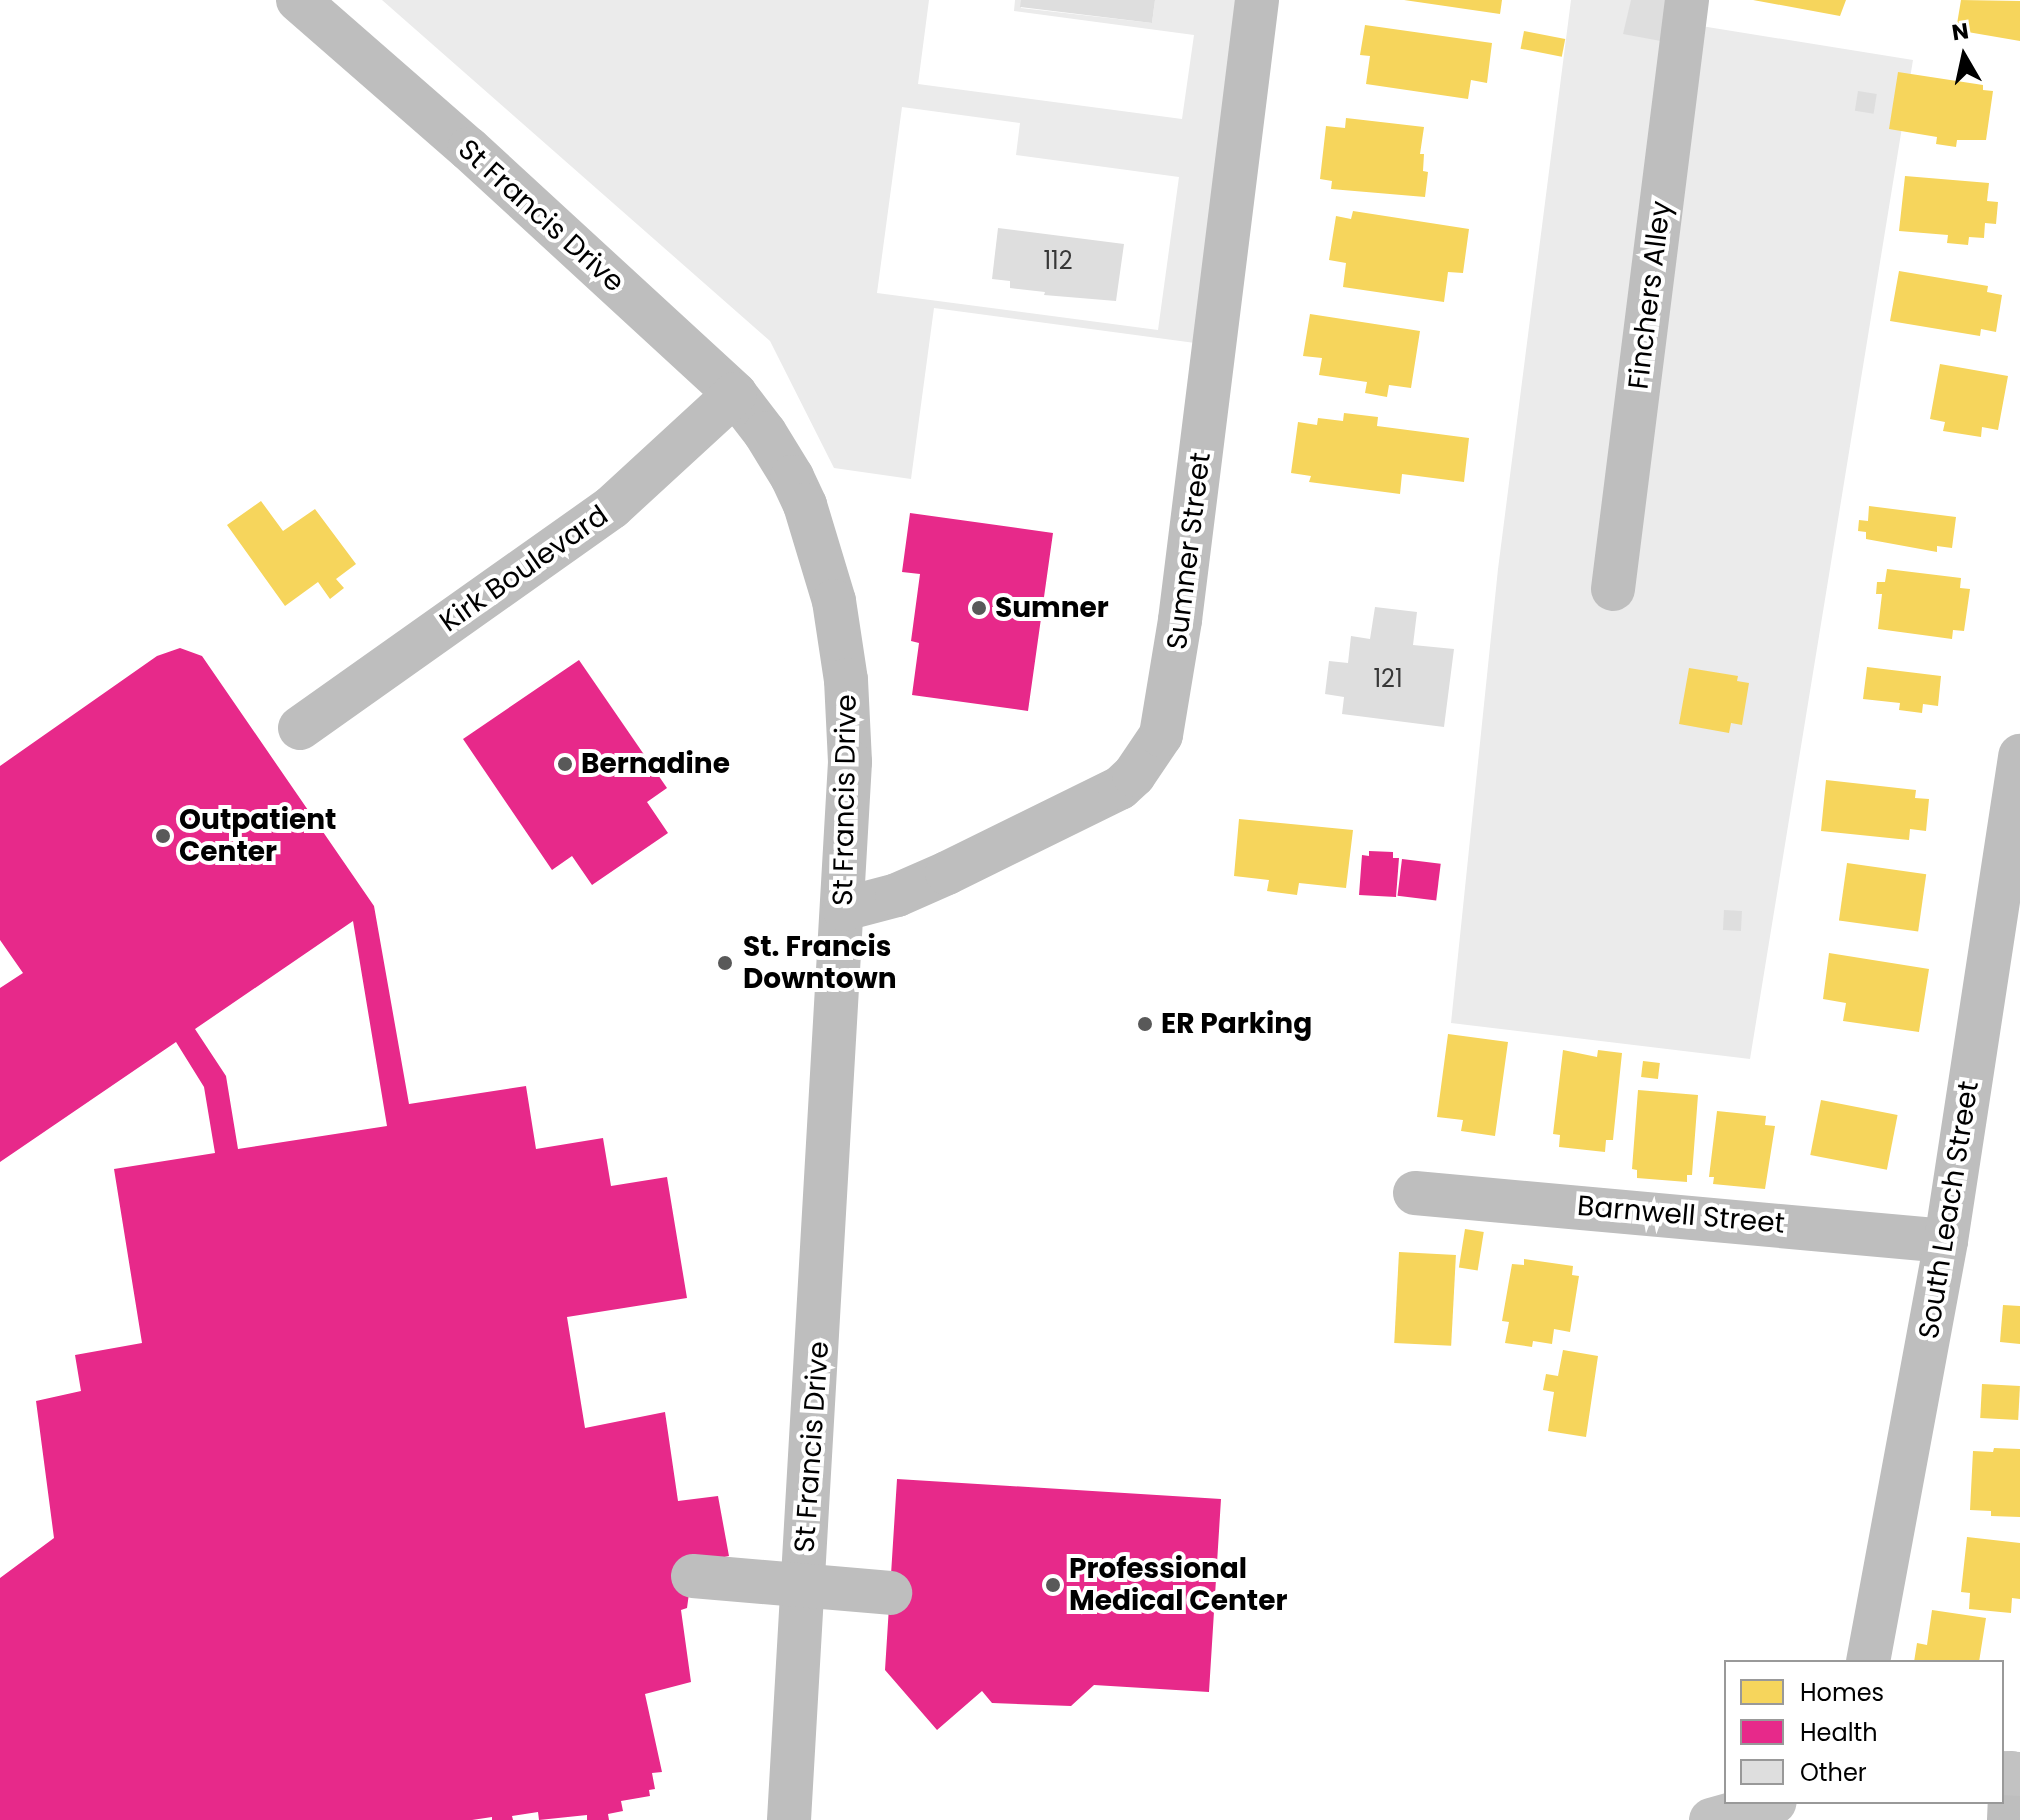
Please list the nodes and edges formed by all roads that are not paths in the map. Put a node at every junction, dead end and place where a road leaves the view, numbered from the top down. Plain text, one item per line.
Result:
1 (298, 0) edge
2 (1257, 0) edge
3 (1687, 0) edge
4 (735, 394) junction
5 (1613, 589) dead end
6 (300, 728) dead end
7 (2020, 756) edge
8 (844, 909) junction
9 (1415, 1193) dead end
10 (1946, 1241) junction
11 (693, 1576) dead end
12 (890, 1593) dead end
13 (1868, 1660) edge
14 (2011, 1773) edge
15 (1768, 1804) edge
16 (789, 1820) edge
17 (1711, 1820) edge
18 (2009, 1820) edge

1 - 4 street, St Francis Drive
2 - 8 street, Sumner Street
3 - 5 street, Finchers Alley
4 - 6 street, Kirk Boulevard
4 - 8 street, St Francis Drive
7 - 10 street, South Leach Street
8 - 16 street, St Francis Drive
9 - 10 street, Barnwell Street
10 - 13 street, South Leach Street
11 - 12 street, bridge
14 - 18 street
15 - 17 street

